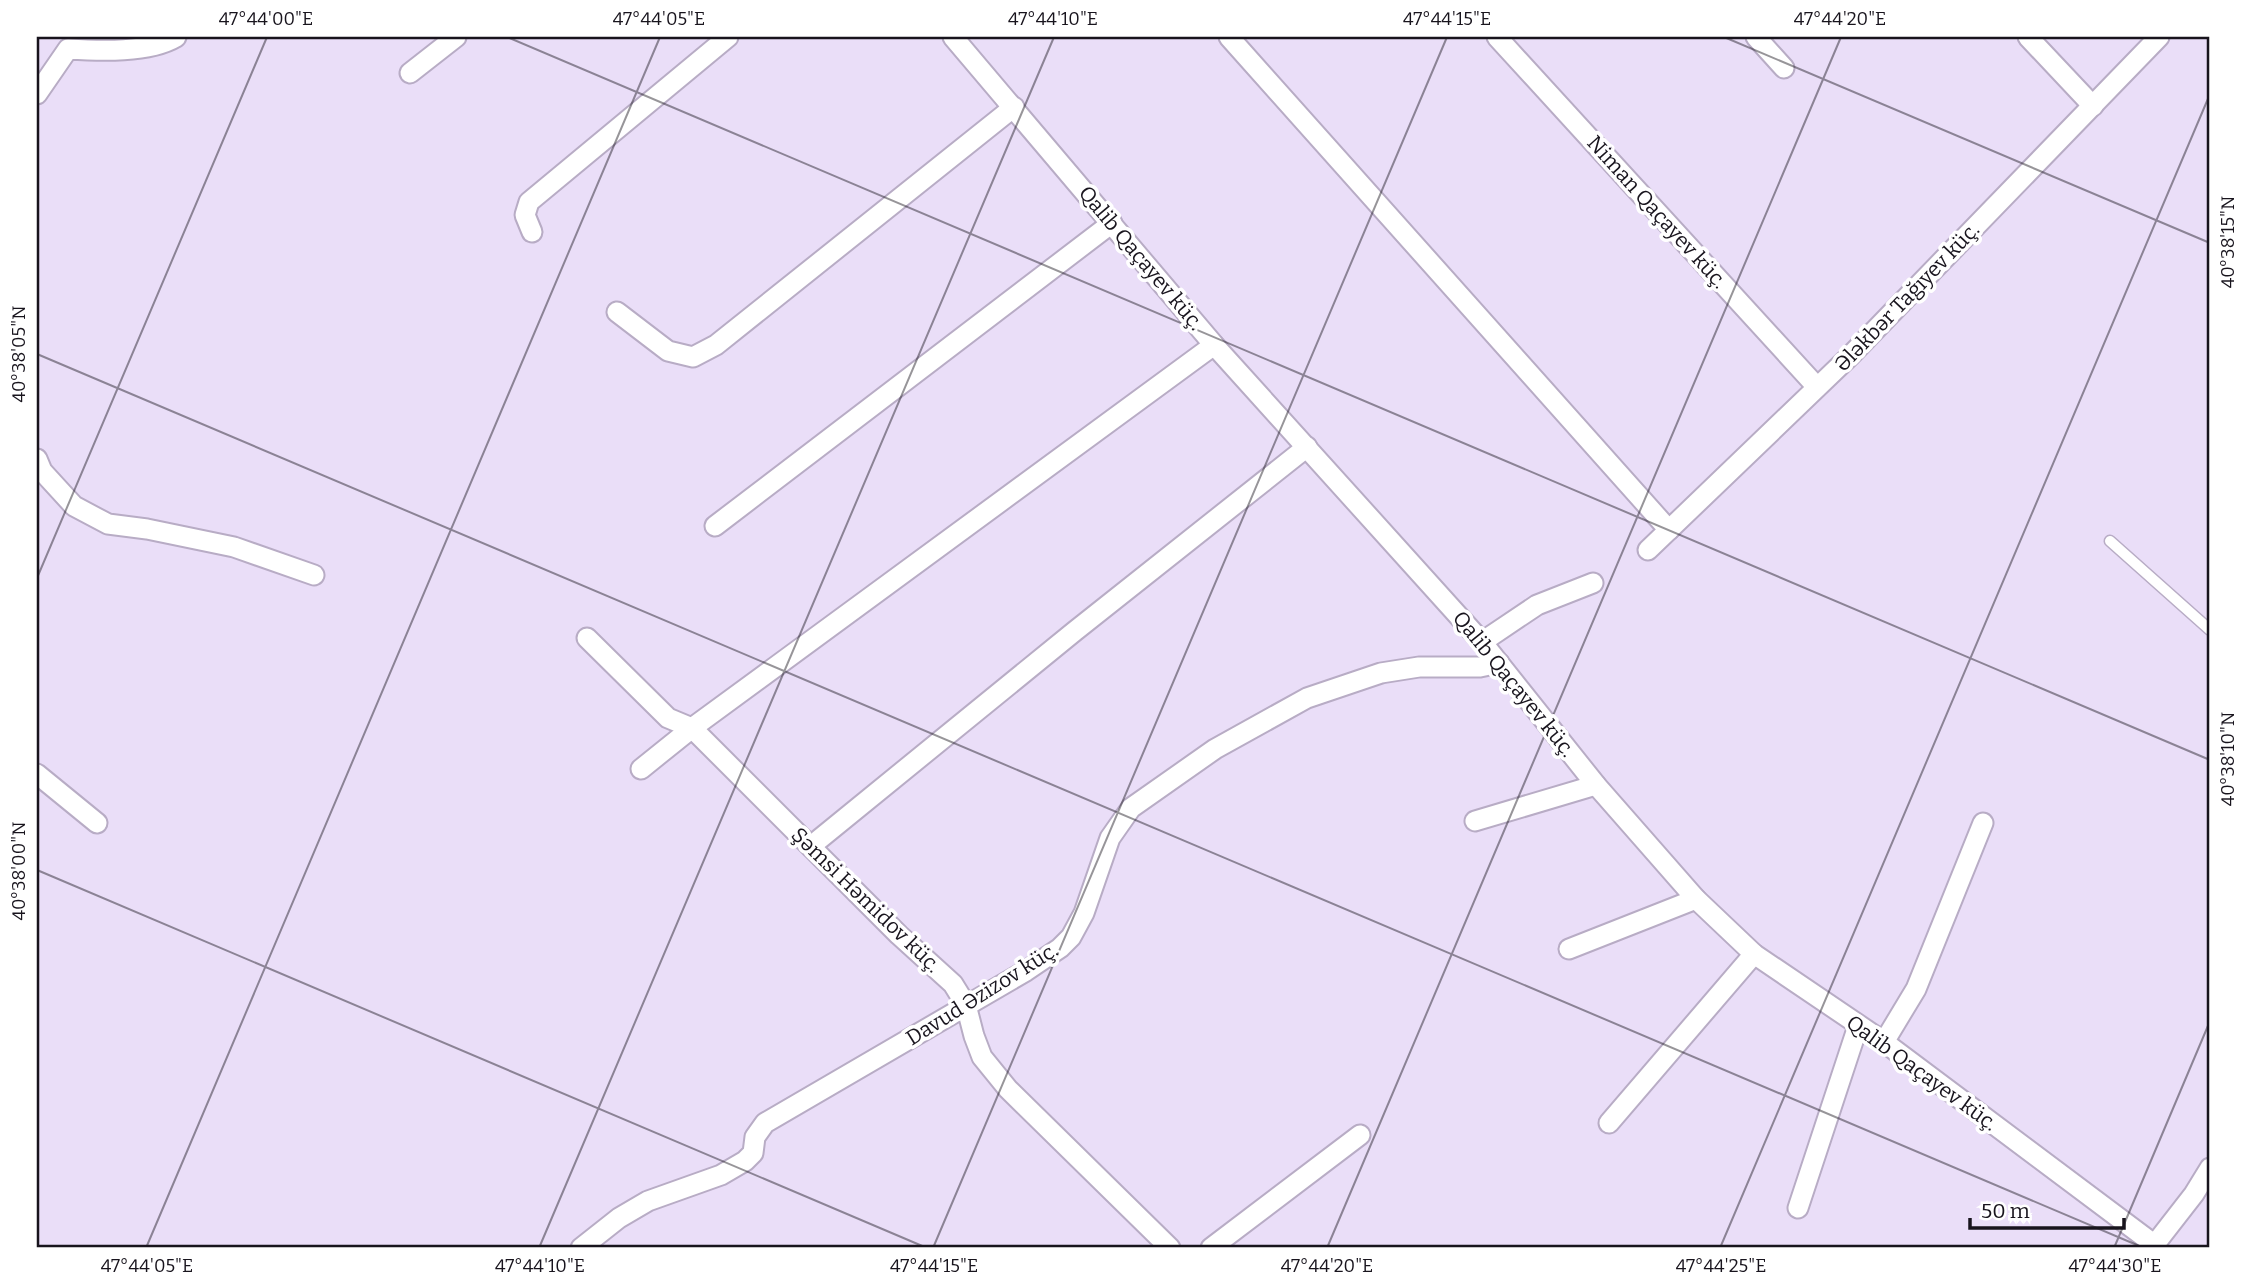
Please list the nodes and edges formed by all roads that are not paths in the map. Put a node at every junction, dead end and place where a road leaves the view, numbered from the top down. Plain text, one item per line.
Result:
1 (176, 37) edge
2 (457, 37) edge
3 (728, 37) edge
4 (953, 37) edge
5 (1229, 37) edge
6 (1497, 37) edge
7 (1756, 37) edge
8 (2028, 37) edge
9 (2159, 37) edge
10 (67, 43) edge
11 (1784, 68) dead end
12 (410, 73) dead end
13 (37, 94) edge
14 (2093, 106) junction
15 (1014, 107) junction
16 (1112, 223) junction
17 (532, 232) dead end
18 (617, 312) dead end
19 (1214, 345) junction
20 (1817, 387) junction
21 (1307, 447) junction
22 (37, 459) edge
23 (715, 526) dead end
24 (1669, 530) junction
25 (2110, 541) dead end
26 (1648, 550) dead end
27 (314, 575) dead end
28 (1593, 583) dead end
29 (2210, 630) edge
30 (587, 638) dead end
31 (1482, 642) junction
32 (1499, 663) junction
33 (692, 728) junction
34 (641, 769) dead end
35 (37, 774) edge
36 (1596, 785) junction
37 (1475, 821) dead end
38 (97, 823) dead end
39 (1983, 824) dead end
40 (811, 846) junction
41 (1696, 899) junction
42 (1569, 949) dead end
43 (1754, 954) junction
44 (966, 1005) junction
45 (1858, 1026) junction
46 (1884, 1042) junction
47 (1609, 1123) dead end
48 (1360, 1135) dead end
49 (2210, 1168) edge
50 (1798, 1208) dead end
51 (2154, 1247) edge
52 (581, 1248) edge
53 (1170, 1248) edge
54 (1211, 1248) edge

1 - 10 street
2 - 12 street
3 - 17 street
4 - 15 street, Qalib Qaçayev küç.
5 - 24 street
6 - 20 street, Niman Qaçayev küç.
7 - 11 street
8 - 14 street
9 - 14 street, Ələkbər Tağıyev küç.
10 - 13 street
14 - 20 street, Ələkbər Tağıyev küç.
15 - 16 street, Qalib Qaçayev küç.
15 - 18 street
16 - 19 street, Qalib Qaçayev küç.
16 - 23 street
19 - 21 street, Qalib Qaçayev küç.
19 - 33 street
20 - 24 street, Ələkbər Tağıyev küç.
21 - 31 street, Qalib Qaçayev küç.
21 - 40 street
22 - 27 street
24 - 26 street, Ələkbər Tağıyev küç.
25 - 29 lane
28 - 31 street
30 - 33 street, Şəmsi Həmidov küç.
31 - 32 street, Qalib Qaçayev küç.
32 - 36 street, Qalib Qaçayev küç.
32 - 44 street, Davud Əzizov küç.
33 - 34 street
33 - 40 street, Şəmsi Həmidov küç.
35 - 38 street
36 - 37 street
36 - 41 street, Qalib Qaçayev küç.
39 - 46 street
40 - 44 street, Şəmsi Həmidov küç.
41 - 42 street
41 - 43 street, Qalib Qaçayev küç.
43 - 45 street, Qalib Qaçayev küç.
43 - 47 street
44 - 52 street, Davud Əzizov küç.
44 - 53 street, Şəmsi Həmidov küç.
45 - 46 street, Qalib Qaçayev küç.
45 - 50 street
46 - 51 street, Qalib Qaçayev küç.
48 - 54 street
49 - 51 street

